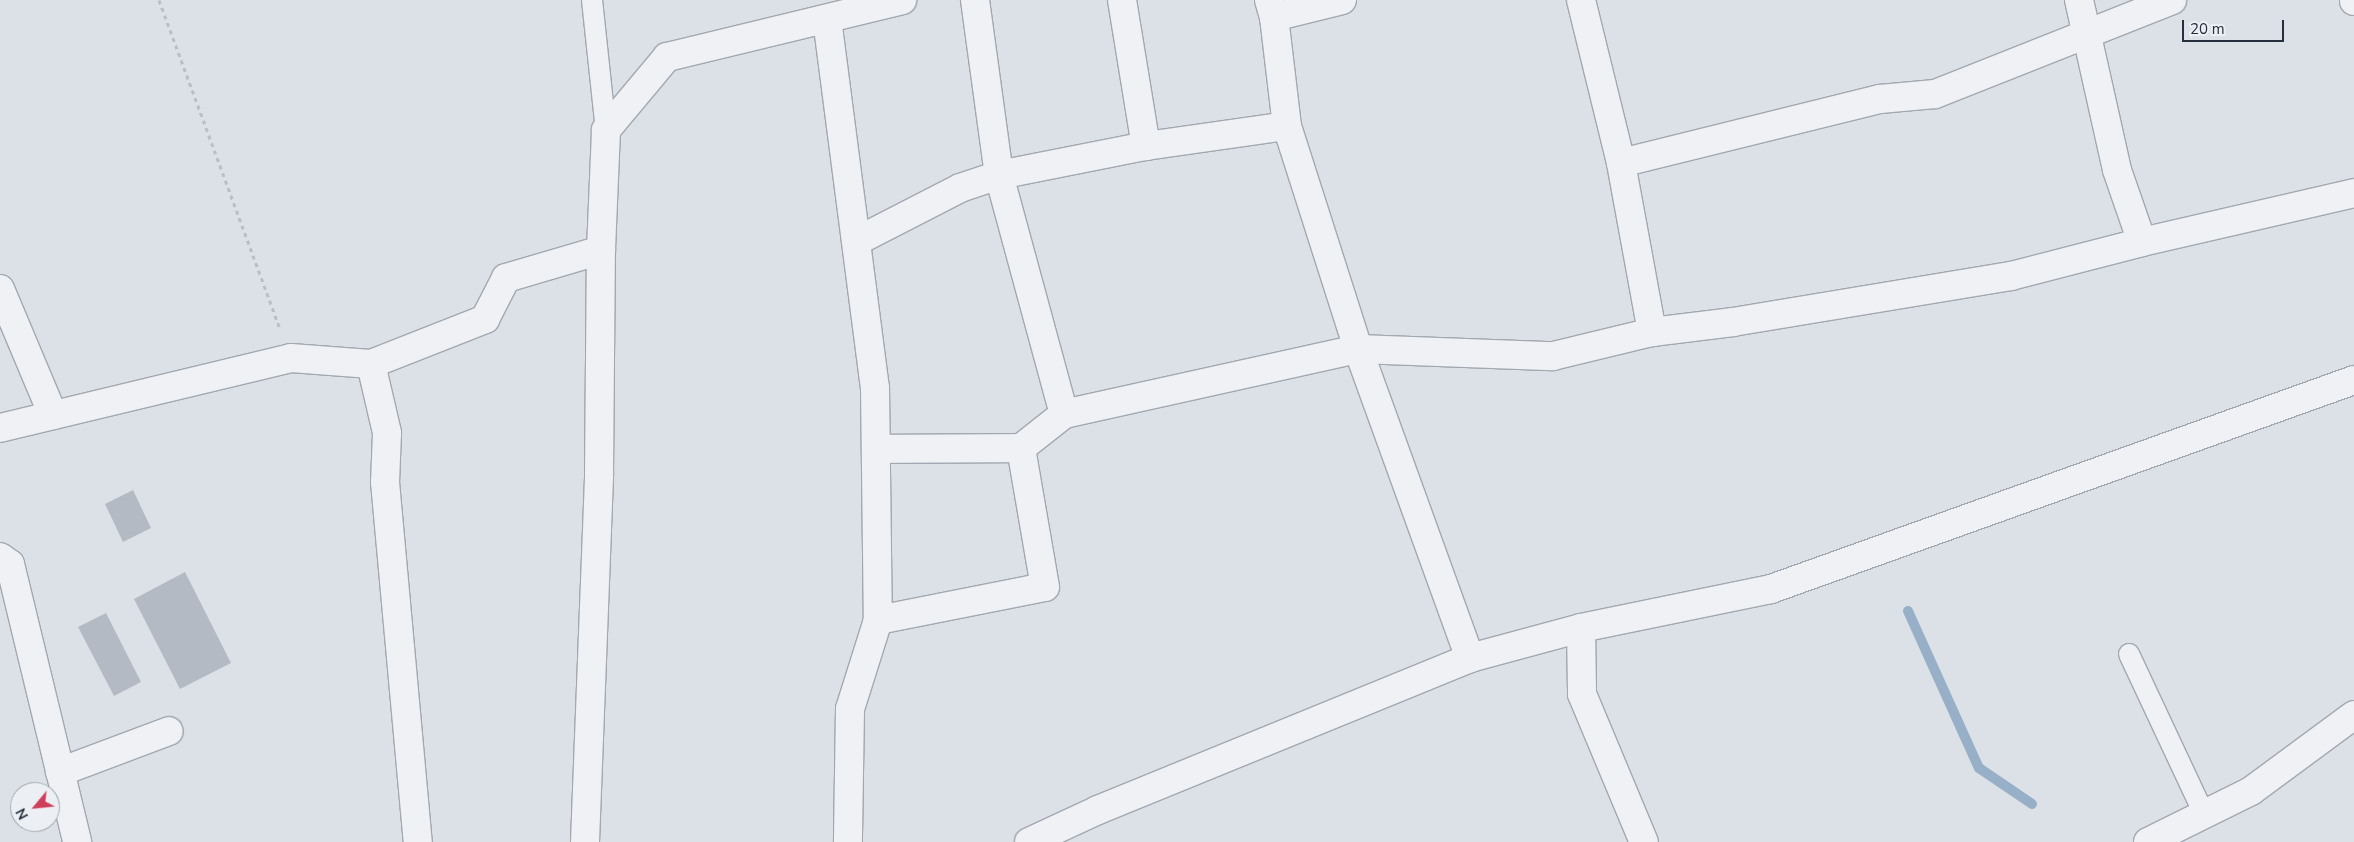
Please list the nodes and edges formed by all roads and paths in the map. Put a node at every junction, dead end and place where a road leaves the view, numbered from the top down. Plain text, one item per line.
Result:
1 (159, 0) edge
2 (592, 0) edge
3 (902, 0) edge
4 (975, 0) edge
5 (1122, 0) edge
6 (1342, 0) edge
7 (1581, 0) edge
8 (2079, 0) edge
9 (2172, 0) edge
10 (1272, 9) edge
11 (827, 19) junction
12 (2087, 34) junction
13 (1287, 126) junction
14 (606, 130) junction
15 (1146, 146) junction
16 (1621, 163) junction
17 (999, 175) junction
18 (2354, 193) edge
19 (857, 241) junction
20 (2142, 242) junction
21 (601, 250) junction
22 (0, 290) edge
23 (1652, 332) junction
24 (1358, 349) junction
25 (290, 358) junction
26 (372, 364) junction
27 (2354, 380) edge
28 (1064, 414) junction
29 (53, 415) junction
30 (0, 428) edge
31 (1022, 448) junction
32 (876, 449) junction
33 (0, 557) edge
34 (878, 620) junction
35 (1581, 628) junction
36 (2129, 654) dead end
37 (1470, 658) junction
38 (2354, 715) edge
39 (169, 731) dead end
40 (60, 772) junction
41 (2204, 814) junction
42 (77, 842) edge
43 (418, 842) edge
44 (585, 842) edge
45 (848, 842) edge
46 (1028, 842) edge
47 (1644, 842) edge
48 (2148, 842) edge

1 - 25 path
2 - 14 lane
3 - 11 street
4 - 17 street
5 - 15 street
6 - 10 street
7 - 16 street
8 - 12 street
9 - 12 street
10 - 13 street
11 - 14 street
11 - 19 street
12 - 16 street
12 - 20 street
13 - 15 street
13 - 24 street
14 - 21 street
15 - 17 street
16 - 23 street
17 - 19 street
17 - 28 street
18 - 20 street
19 - 32 street
20 - 23 street
21 - 26 street
21 - 44 street
22 - 29 street
23 - 24 street
24 - 28 street
24 - 37 street
25 - 26 street
25 - 29 street
26 - 43 street
27 - 35 street
28 - 31 street
29 - 30 street
31 - 32 street
31 - 34 street
32 - 34 street
33 - 40 street
34 - 45 street
35 - 37 street
35 - 47 street
36 - 41 lane
37 - 46 street
38 - 41 street
39 - 40 street
40 - 42 street
41 - 48 street

